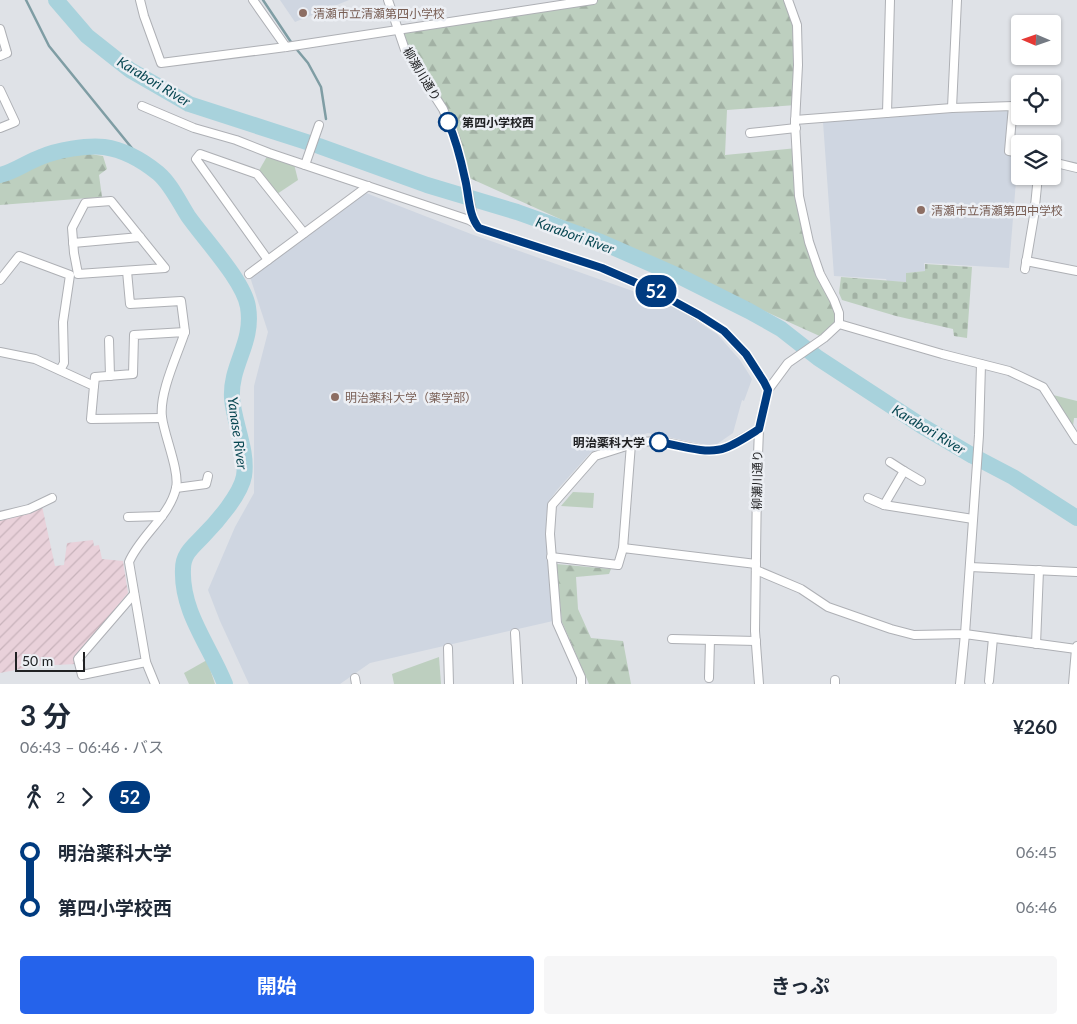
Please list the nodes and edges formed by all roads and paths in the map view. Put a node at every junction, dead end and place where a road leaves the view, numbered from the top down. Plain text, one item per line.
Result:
1 (140, 0) edge
2 (253, 0) edge
3 (388, 0) edge
4 (594, 0) edge
5 (788, 0) edge
6 (890, 0) edge
7 (957, 0) edge
8 (0, 29) edge
9 (398, 29) junction
10 (291, 46) junction
11 (0, 56) edge
12 (0, 90) edge
13 (142, 106) dead end
14 (952, 108) junction
15 (887, 113) junction
16 (795, 120) junction
17 (319, 125) dead end
18 (0, 128) edge
19 (796, 128) junction
20 (750, 133) dead end
21 (1011, 152) edge
22 (306, 164) junction
23 (1061, 164) edge
24 (1077, 168) edge
25 (1037, 185) edge
26 (368, 186) junction
27 (474, 221) junction
28 (304, 233) junction
29 (140, 237) junction
30 (73, 243) junction
31 (268, 260) junction
32 (127, 271) junction
33 (1077, 271) edge
34 (249, 274) dead end
35 (74, 275) junction
36 (0, 280) edge
37 (839, 324) junction
38 (185, 332) junction
39 (110, 340) dead end
40 (0, 352) edge
41 (980, 364) junction
42 (60, 370) junction
43 (110, 376) junction
44 (94, 386) junction
45 (768, 390) junction
46 (162, 418) junction
47 (759, 429) junction
48 (1077, 440) edge
49 (631, 444) junction
50 (890, 462) dead end
51 (904, 471) junction
52 (208, 476) dead end
53 (920, 481) dead end
54 (176, 488) junction
55 (52, 498) dead end
56 (868, 498) dead end
57 (884, 505) junction
58 (0, 516) edge
59 (162, 516) junction
60 (128, 518) dead end
61 (973, 519) junction
62 (623, 548) junction
63 (551, 557) junction
64 (756, 567) junction
65 (970, 567) junction
66 (1040, 570) junction
67 (1077, 572) edge
68 (134, 594) junction
69 (515, 633) dead end
70 (965, 634) junction
71 (992, 638) junction
72 (672, 639) dead end
73 (710, 640) junction
74 (756, 641) junction
75 (1036, 644) junction
76 (448, 648) dead end
77 (1076, 648) edge
78 (146, 662) junction
79 (709, 678) dead end
80 (989, 681) dead end
81 (155, 684) edge
82 (449, 684) edge
83 (518, 684) edge
84 (581, 684) edge
85 (759, 684) edge
86 (960, 684) edge
87 (1072, 684) edge

1 - 10 street
2 - 10 street
3 - 9 street, 柳瀬川通り
4 - 9 street
5 - 16 street
6 - 15 street
7 - 14 street
8 - 11 street
9 - 10 street
9 - 27 street, 柳瀬川通り
12 - 18 street
13 - 22 street
14 - 15 street
14 - 21 street
15 - 16 street
16 - 19 street
17 - 22 street
19 - 20 street
19 - 37 street
22 - 26 street
23 - 24 street
25 - 33 street
26 - 27 street
26 - 28 street
27 - 45 street
28 - 31 street
28 - 31 street
29 - 30 street
29 - 30 street
29 - 32 street
30 - 35 street
31 - 34 street
32 - 35 street
32 - 38 street
35 - 36 street
35 - 42 street
37 - 41 street
37 - 45 street
38 - 43 street
38 - 46 street
39 - 43 street
40 - 42 street
41 - 48 street
41 - 61 street
42 - 44 street
43 - 44 street
44 - 46 street
45 - 47 street, 柳瀬川通り
46 - 54 street
47 - 49 street
47 - 64 street, 柳瀬川通り
49 - 62 street
49 - 63 street
50 - 51 street
51 - 53 street
51 - 57 street
52 - 54 street
54 - 59 street
55 - 58 street
56 - 57 street
57 - 61 street
59 - 60 street
59 - 68 street
61 - 65 street
62 - 63 street
62 - 64 street
63 - 84 street
64 - 70 street
64 - 74 street, 柳瀬川通り
65 - 66 street
65 - 70 street
66 - 67 street
66 - 75 street
68 - 78 street
68 - 78 street
69 - 83 street
70 - 71 street
70 - 86 street
71 - 75 street
71 - 80 street
72 - 73 street
73 - 74 street
73 - 79 street
74 - 85 street, 柳瀬川通り
75 - 77 street
76 - 82 street
77 - 87 street
78 - 81 street

